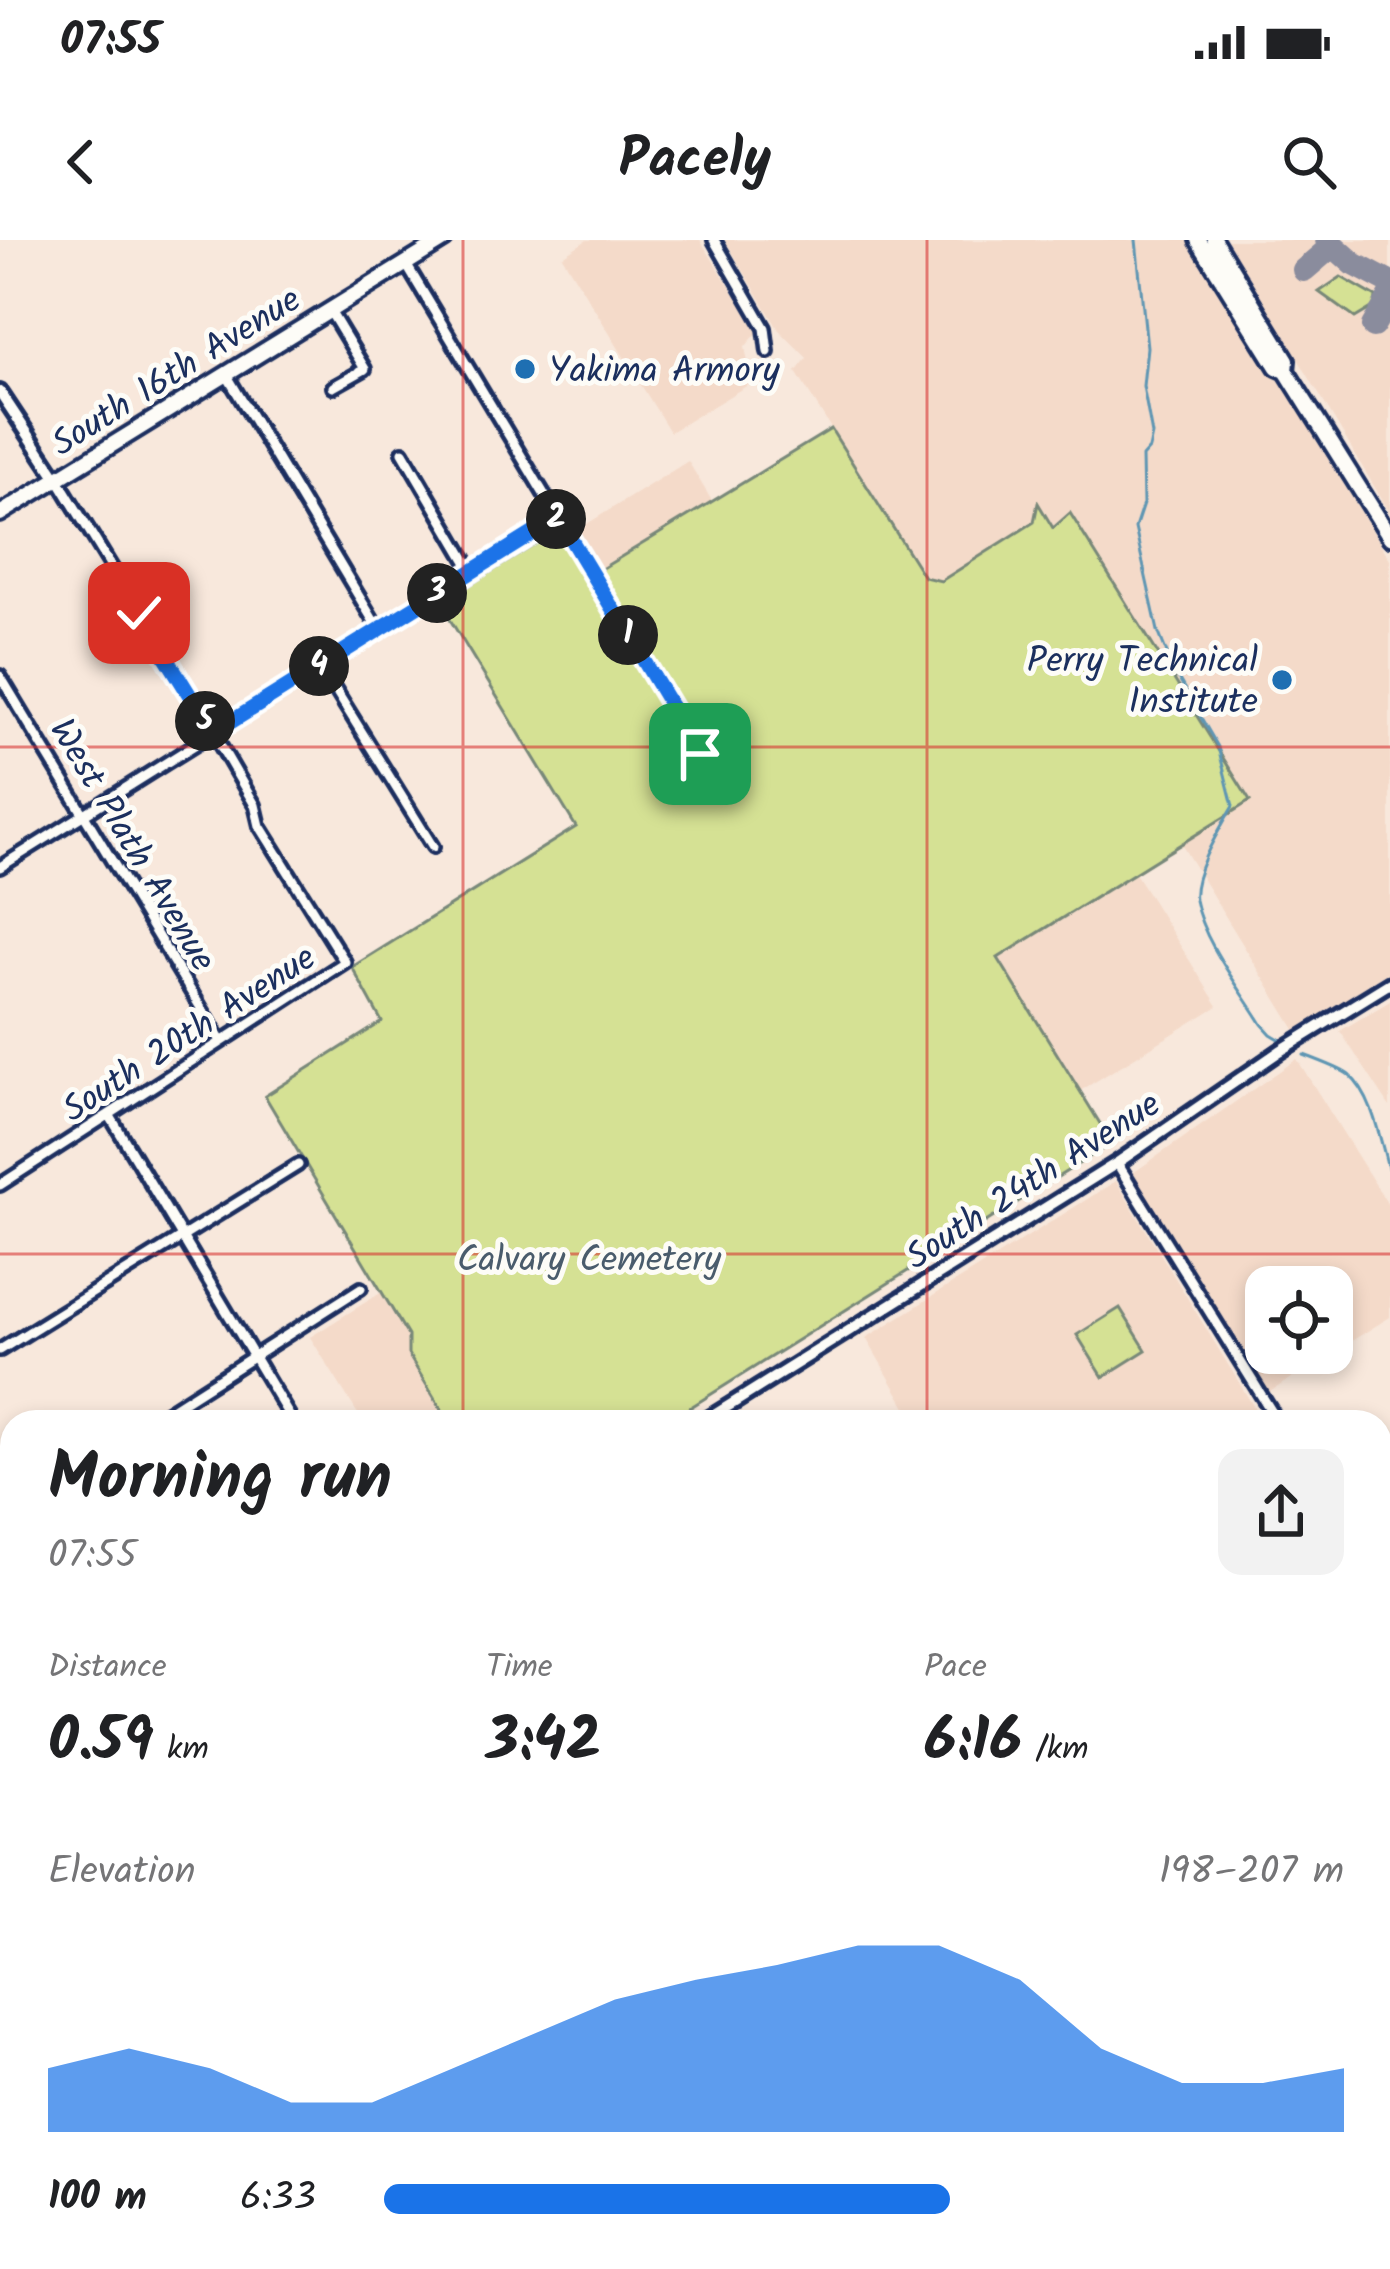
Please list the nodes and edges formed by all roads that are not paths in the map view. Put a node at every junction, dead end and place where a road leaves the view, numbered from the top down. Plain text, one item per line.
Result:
1 (444, 240) edge
2 (714, 240) edge
3 (1198, 240) edge
4 (1214, 240) edge
5 (406, 264) junction
6 (330, 310) junction
7 (768, 352) dead end
8 (1286, 371) junction
9 (226, 374) junction
10 (333, 388) dead end
11 (0, 392) edge
12 (403, 452) dead end
13 (56, 478) junction
14 (0, 514) edge
15 (558, 518) junction
16 (1390, 537) edge
17 (472, 570) junction
18 (379, 630) junction
19 (320, 665) junction
20 (0, 676) edge
21 (213, 733) junction
22 (700, 754) dead end
23 (84, 814) junction
24 (433, 847) dead end
25 (0, 867) edge
26 (1390, 983) edge
27 (221, 1040) junction
28 (110, 1116) junction
29 (1118, 1163) junction
30 (298, 1165) dead end
31 (0, 1185) edge
32 (183, 1236) junction
33 (361, 1288) dead end
34 (0, 1350) edge
35 (254, 1355) junction
36 (170, 1410) edge
37 (286, 1410) edge
38 (722, 1410) edge
39 (1271, 1410) edge

1 - 5 main road, South 16th Avenue
2 - 7 street
3 - 8 main road
4 - 8 main road
5 - 6 main road, South 16th Avenue
5 - 15 street
6 - 9 main road, South 16th Avenue
6 - 10 street
8 - 16 main road
9 - 13 main road, South 16th Avenue
9 - 18 street
11 - 13 street
12 - 17 street
13 - 14 main road, South 16th Avenue
13 - 21 street
15 - 17 street
15 - 22 street
17 - 18 street
18 - 19 street
19 - 21 street
19 - 24 street
20 - 23 street, West Plath Avenue
21 - 23 street
21 - 27 street, South 20th Avenue
23 - 25 street
23 - 27 street, West Plath Avenue
26 - 29 street, South 24th Avenue
27 - 28 street, South 20th Avenue
28 - 31 street, South 20th Avenue
28 - 32 street
29 - 38 street, South 24th Avenue
29 - 39 street
30 - 32 street
32 - 34 street
32 - 35 street
33 - 35 street
35 - 36 street
35 - 37 street

